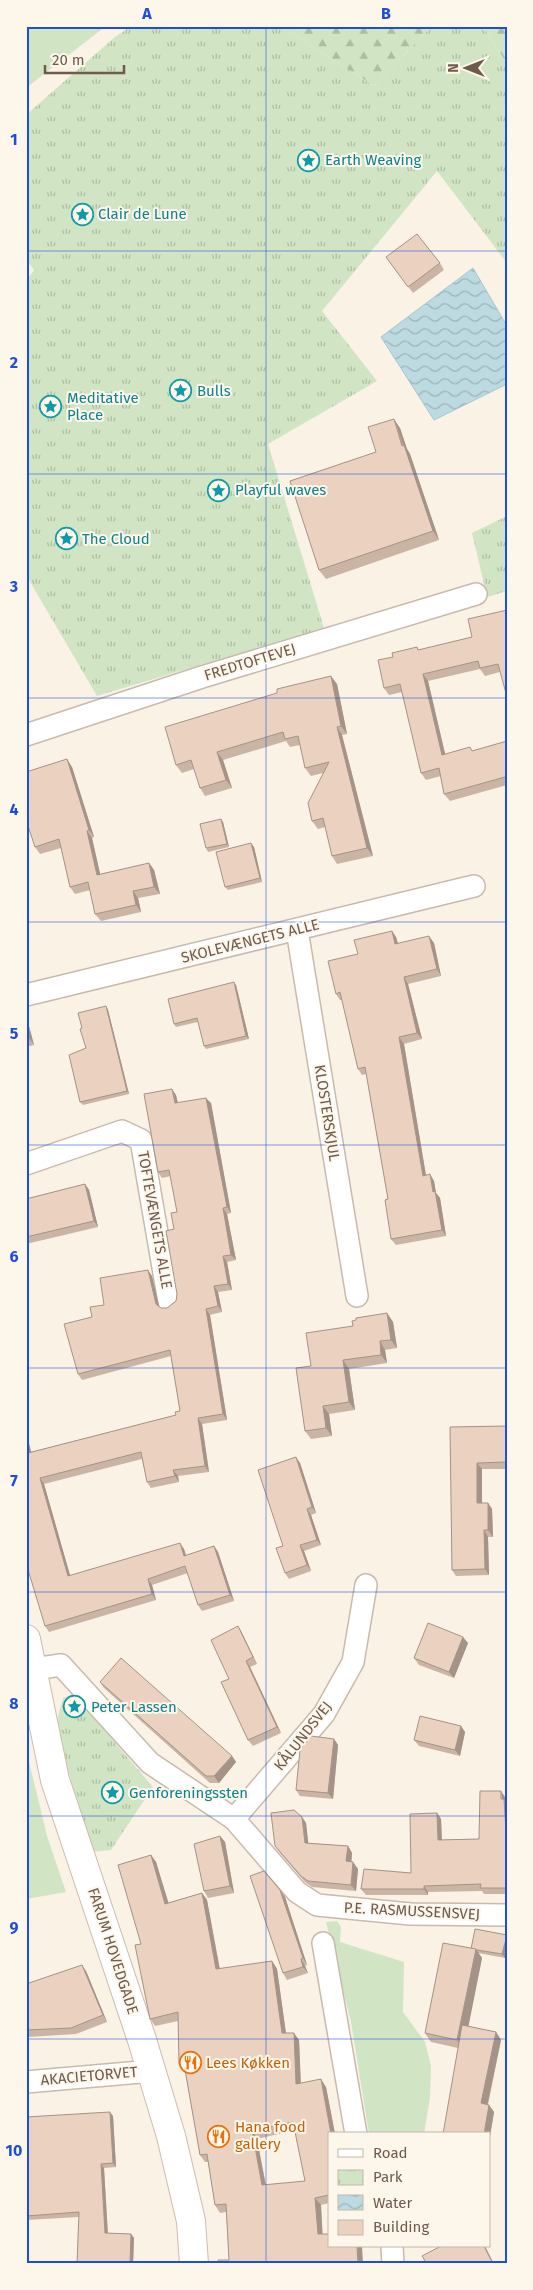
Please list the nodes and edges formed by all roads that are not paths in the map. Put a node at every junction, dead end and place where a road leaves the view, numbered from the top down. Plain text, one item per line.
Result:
1 (476, 594) dead end
2 (26, 735) edge
3 (474, 886) dead end
4 (297, 930) junction
5 (26, 995) edge
6 (26, 1164) edge
7 (358, 1296) dead end
8 (169, 1302) dead end
9 (366, 1585) dead end
10 (26, 1638) edge
11 (33, 1669) junction
12 (234, 1819) junction
13 (507, 1914) edge
14 (322, 1943) dead end
15 (152, 2071) junction
16 (26, 2082) edge
17 (356, 2132) edge
18 (392, 2248) edge
19 (194, 2264) edge
20 (393, 2264) edge

1 - 2 street, FREDTOFTEVEJ
3 - 4 street, SKOLEVÆNGETS ALLE
4 - 5 street, SKOLEVÆNGETS ALLE
4 - 7 street, KLOSTERSKJUL
6 - 8 street, TOFTEVÆNGETS ALLE
9 - 12 street, KÅLUNDSVEJ
10 - 11 street, FARUM HOVEDGADE
11 - 12 street
11 - 15 street, FARUM HOVEDGADE
12 - 13 street, P.E. RASMUSSENSVEJ
14 - 17 street
15 - 16 street, AKACIETORVET
15 - 19 street, FARUM HOVEDGADE
18 - 20 street

